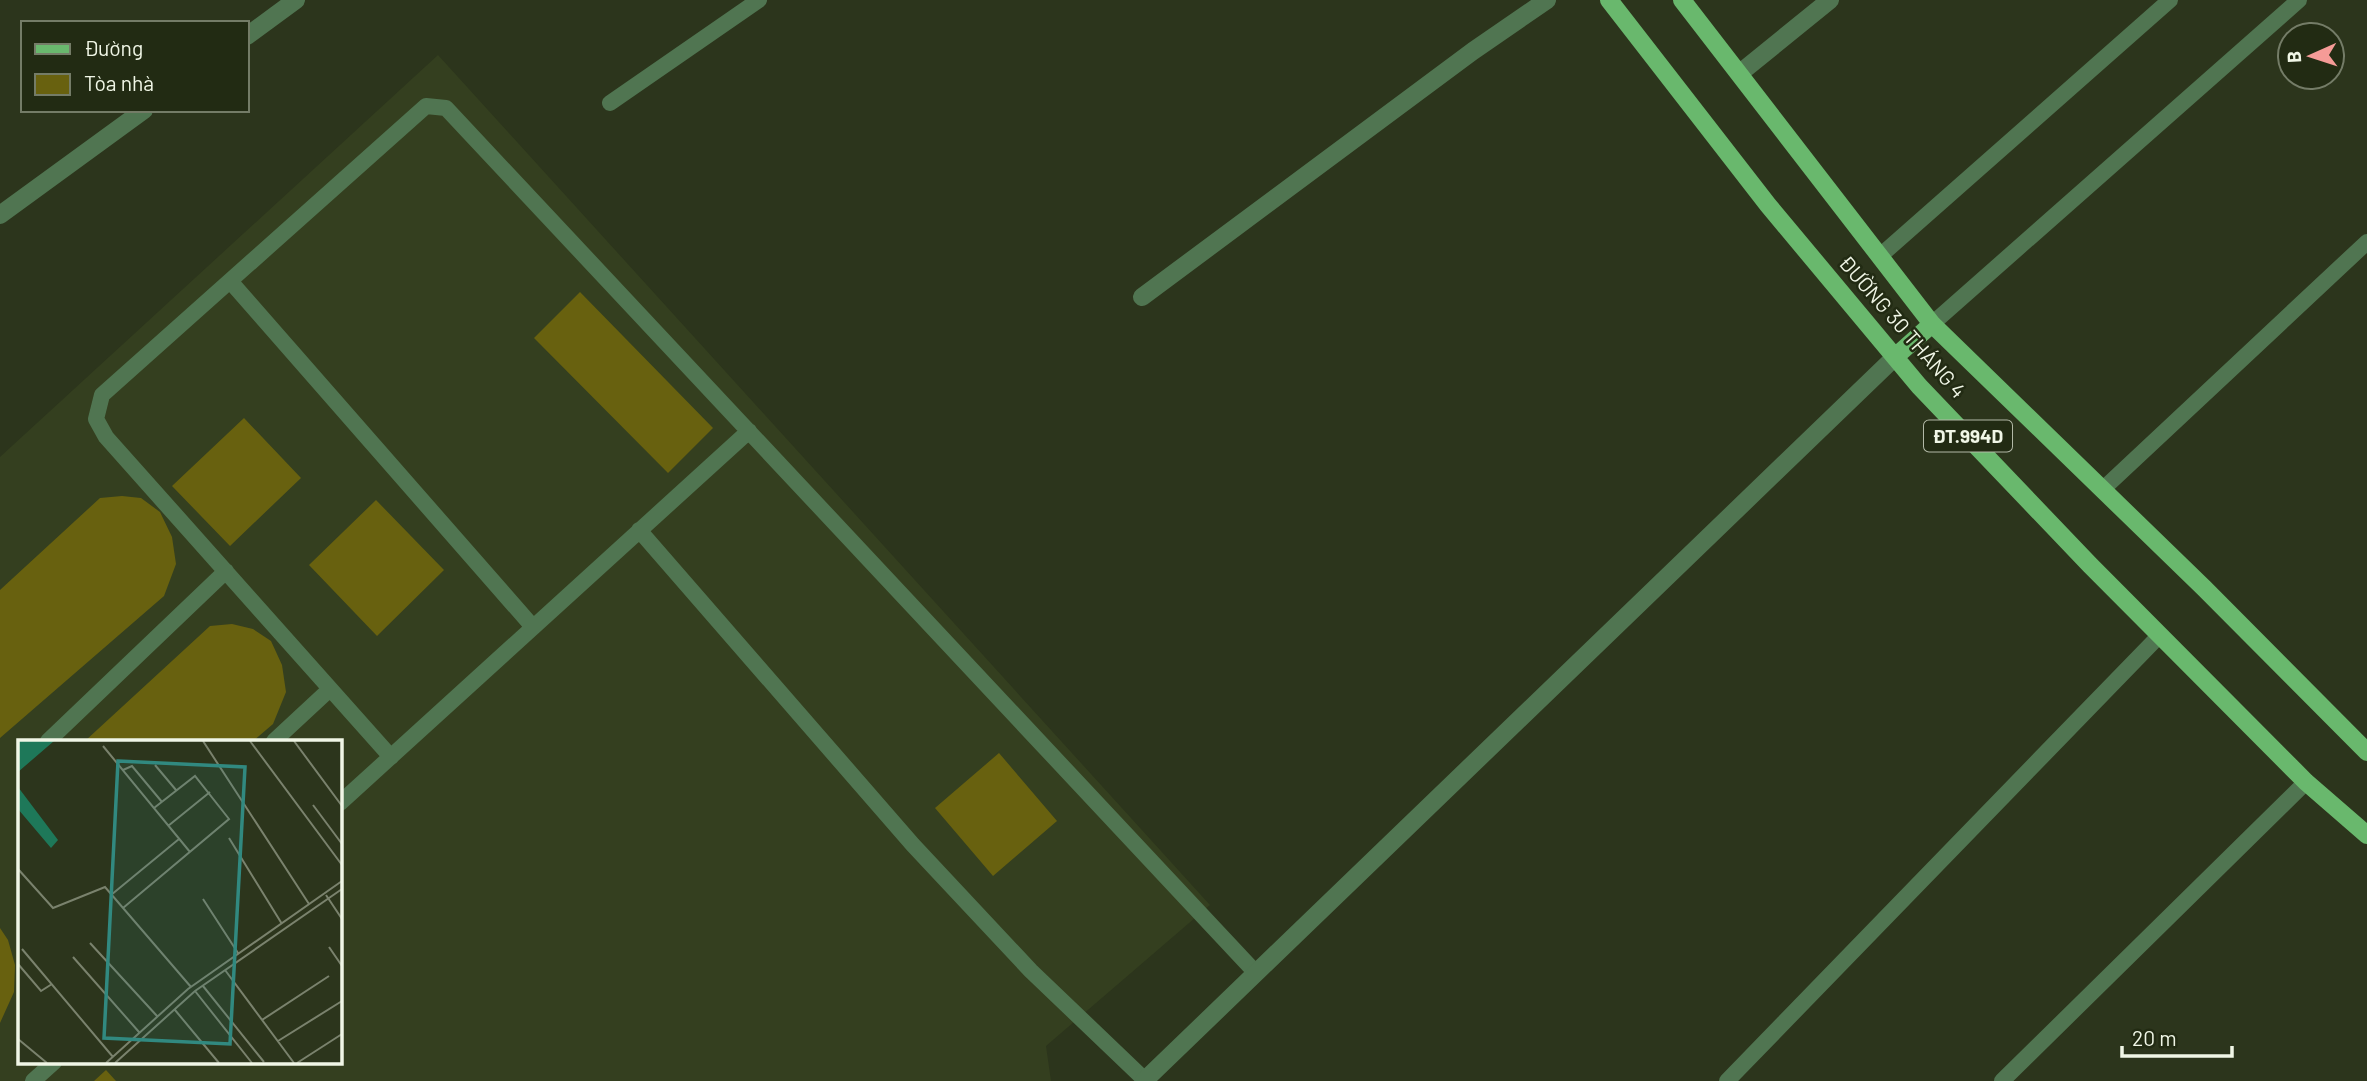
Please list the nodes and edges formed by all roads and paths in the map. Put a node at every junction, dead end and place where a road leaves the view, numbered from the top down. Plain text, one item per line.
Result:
1 (296, 0) edge
2 (759, 0) edge
3 (1548, 0) edge
4 (1609, 0) edge
5 (1682, 0) edge
6 (1830, 0) edge
7 (2170, 0) edge
8 (2299, 0) edge
9 (248, 35) edge
10 (1740, 73) junction
11 (610, 103) dead end
12 (141, 112) edge
13 (0, 215) edge
14 (2367, 242) edge
15 (1880, 256) junction
16 (230, 281) junction
17 (1142, 297) dead end
18 (1932, 324) junction
19 (1895, 357) junction
20 (749, 431) junction
21 (2102, 490) junction
22 (639, 530) junction
23 (226, 571) junction
24 (533, 627) junction
25 (2160, 635) junction
26 (330, 689) junction
27 (49, 740) edge
28 (275, 740) edge
29 (2367, 752) edge
30 (391, 757) junction
31 (2306, 782) junction
32 (341, 802) edge
33 (2367, 835) edge
34 (1256, 973) junction
35 (52, 1064) edge
36 (33, 1081) edge
37 (1145, 1081) edge
38 (1727, 1081) edge
39 (2002, 1081) edge

1 - 9 street
2 - 11 lane
3 - 17 street
4 - 19 main road, ĐƯỜNG 30 THÁNG 4 / ĐT.994D
5 - 10 main road, ĐƯỜNG 30 THÁNG 4 / ĐT.994D
6 - 10 street
7 - 15 lane
8 - 18 lane
10 - 15 main road, ĐƯỜNG 30 THÁNG 4 / ĐT.994D
12 - 13 street
14 - 21 lane
15 - 18 main road, ĐƯỜNG 30 THÁNG 4 / ĐT.994D
16 - 20 lane
16 - 23 lane
16 - 24 lane
18 - 19 main road
18 - 21 main road, ĐƯỜNG 30 THÁNG 4 / ĐT.994D
19 - 25 main road, ĐƯỜNG 30 THÁNG 4 / ĐT.994D
19 - 34 street
20 - 22 lane
20 - 34 lane
21 - 29 main road, ĐƯỜNG 30 THÁNG 4 / ĐT.994D
22 - 24 lane
22 - 37 lane
23 - 26 lane
23 - 27 lane
24 - 30 lane
25 - 31 main road, ĐƯỜNG 30 THÁNG 4 / ĐT.994D
25 - 38 lane
26 - 28 lane
26 - 30 lane
30 - 32 lane
31 - 33 main road, ĐƯỜNG 30 THÁNG 4 / ĐT.994D
31 - 39 lane
34 - 37 street
35 - 36 lane

